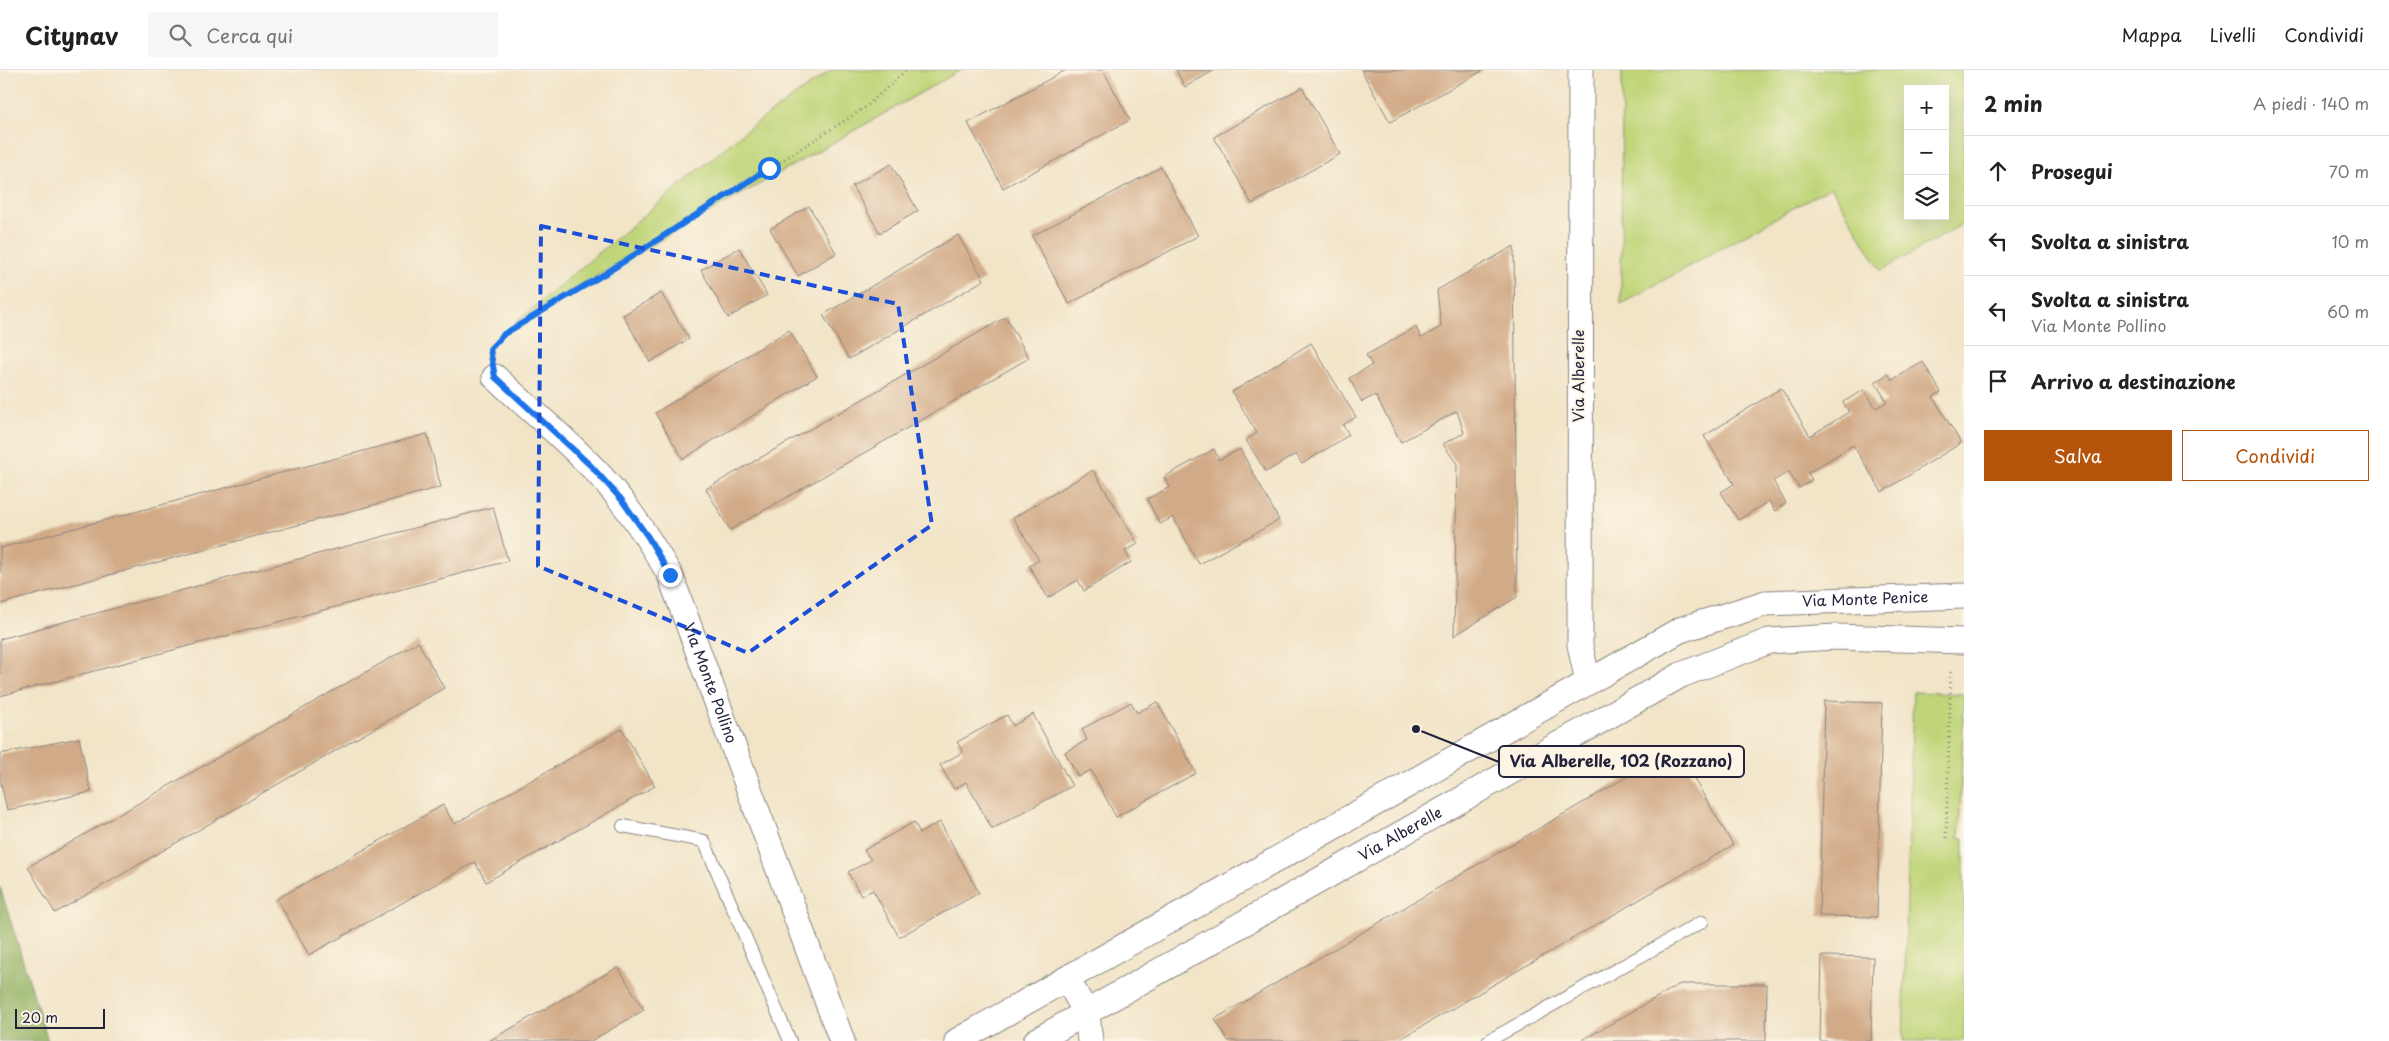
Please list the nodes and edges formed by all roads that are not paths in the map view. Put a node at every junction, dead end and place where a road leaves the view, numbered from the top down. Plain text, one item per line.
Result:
1 (1581, 70) edge
2 (495, 377) road end
3 (1964, 596) edge
4 (1958, 641) edge
5 (1588, 682) junction
6 (623, 826) dead end
7 (1702, 922) dead end
8 (1067, 979) junction
9 (1086, 1014) junction
10 (790, 1041) edge
11 (842, 1041) edge
12 (958, 1041) edge
13 (1036, 1041) edge
14 (1090, 1041) edge
15 (1488, 1041) edge

1 - 5 street, Via Alberelle
2 - 11 street, Via Monte Pollino
3 - 5 street, Via Monte Penice
4 - 9 street, Via Alberelle
5 - 8 street
6 - 10 lane
7 - 15 lane
8 - 9 street
8 - 12 street
9 - 13 street, Via Alberelle
9 - 14 street

